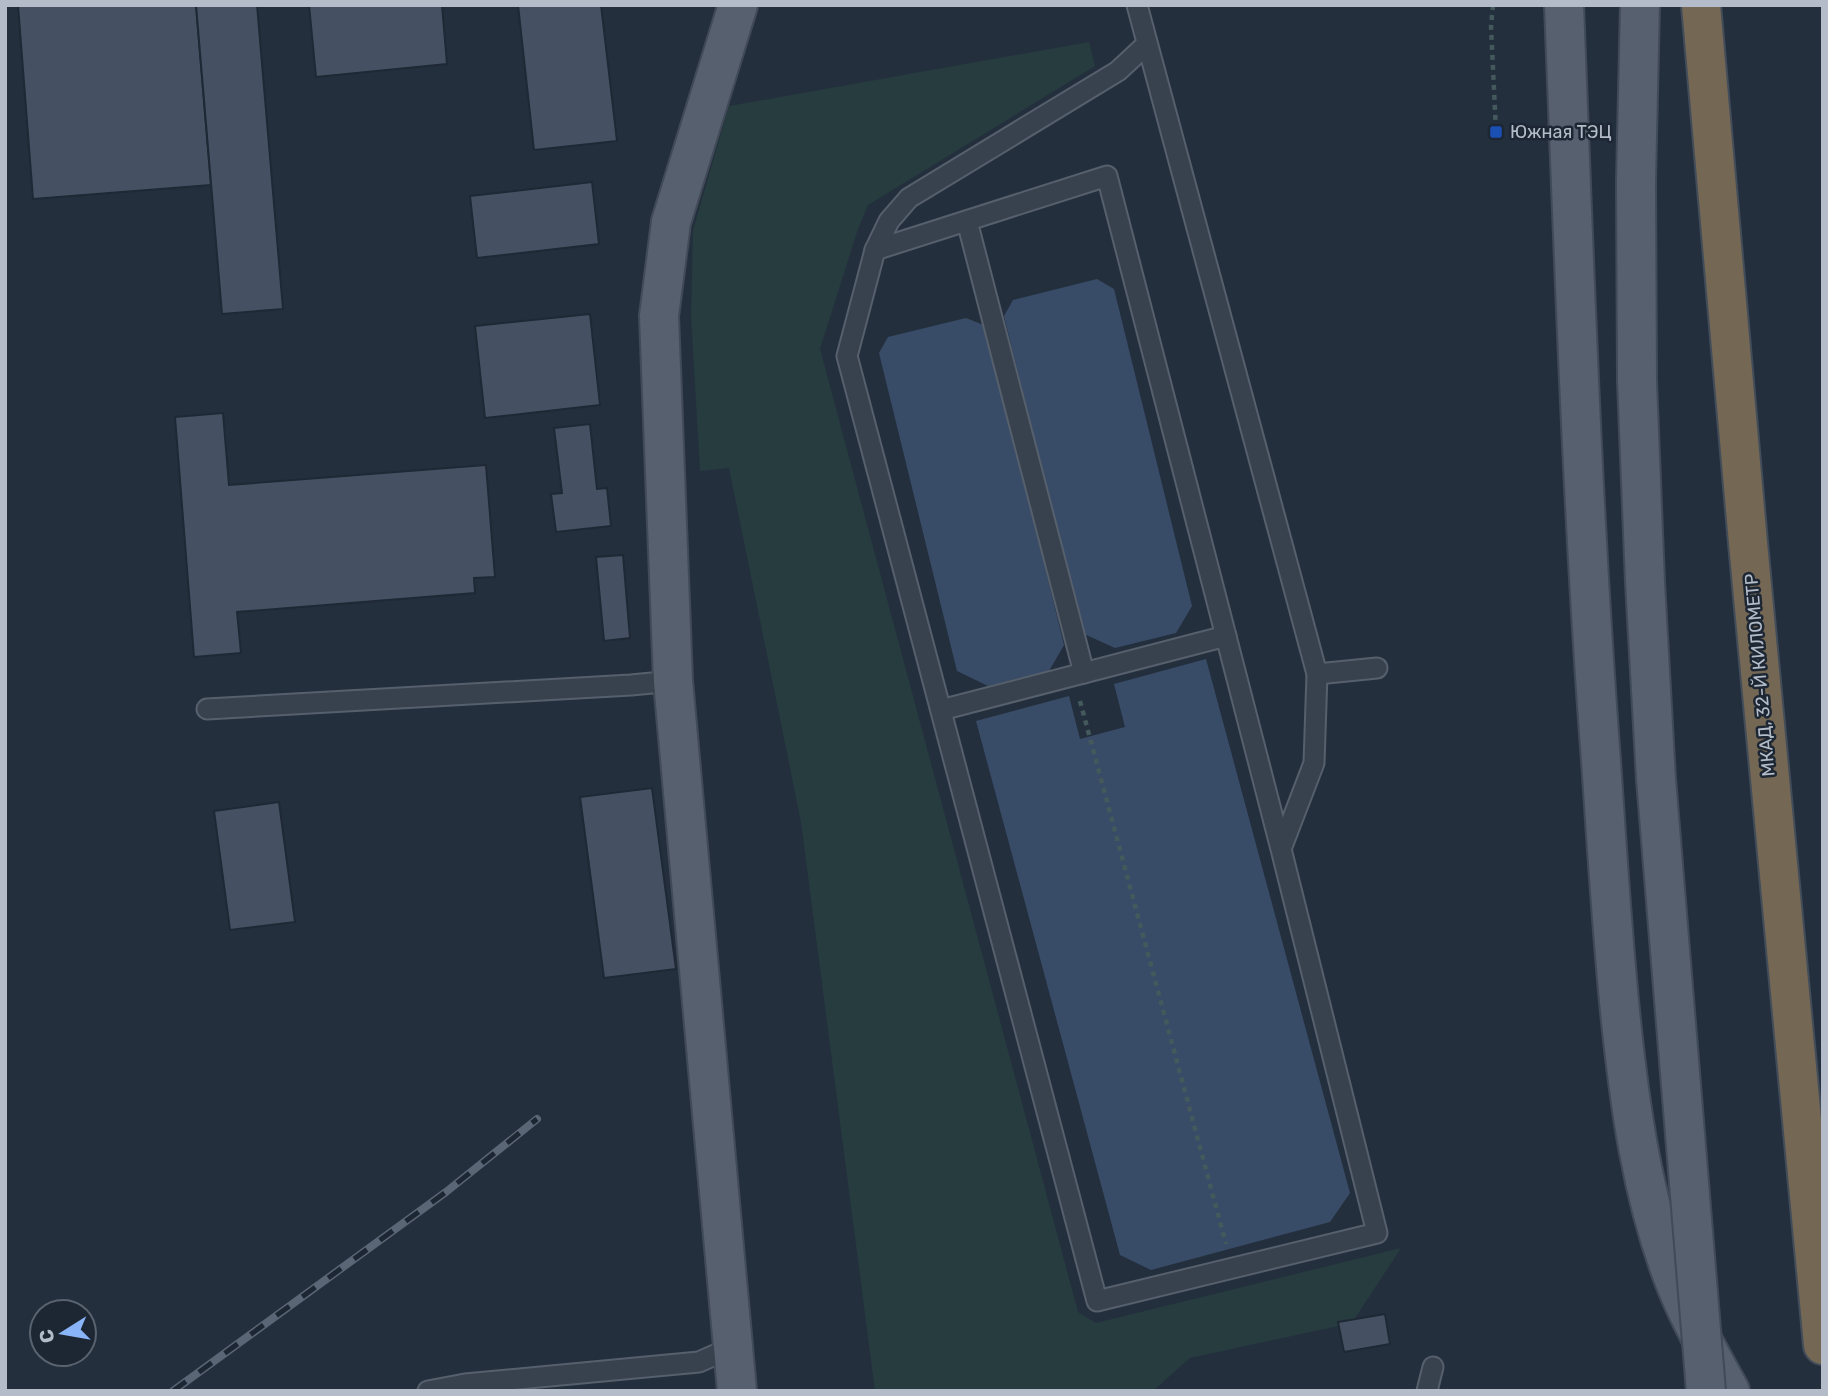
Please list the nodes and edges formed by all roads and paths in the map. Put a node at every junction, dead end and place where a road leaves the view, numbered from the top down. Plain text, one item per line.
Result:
1 (738, 5) edge
2 (1137, 5) edge
3 (1493, 5) edge
4 (1564, 5) edge
5 (1640, 5) edge
6 (1701, 5) edge
7 (1147, 44) junction
8 (1496, 132) dead end
9 (967, 221) junction
10 (875, 250) junction
11 (1226, 636) junction
12 (1377, 668) dead end
13 (1317, 674) junction
14 (1079, 675) junction
15 (673, 681) junction
16 (207, 709) dead end
17 (941, 710) junction
18 (1281, 849) junction
19 (1232, 1268) junction
20 (1823, 1345) edge
21 (733, 1348) junction
22 (1433, 1367) dead end
23 (428, 1391) edge
24 (737, 1391) edge
25 (1427, 1391) edge
26 (1706, 1391) edge
27 (1730, 1391) edge

1 - 15 main road
2 - 7 lane
3 - 8 path
4 - 27 main road
5 - 26 main road, bridge
6 - 20 highway, МКАД, 32-Й КИЛОМЕТР
7 - 10 lane
7 - 13 lane
9 - 10 lane
9 - 11 lane
9 - 14 lane
10 - 17 lane
11 - 14 lane
11 - 18 lane
12 - 13 lane
13 - 18 lane
14 - 17 lane
14 - 19 path
15 - 16 lane
15 - 21 main road
17 - 19 lane
18 - 19 lane
21 - 23 lane
21 - 24 main road
22 - 25 lane

